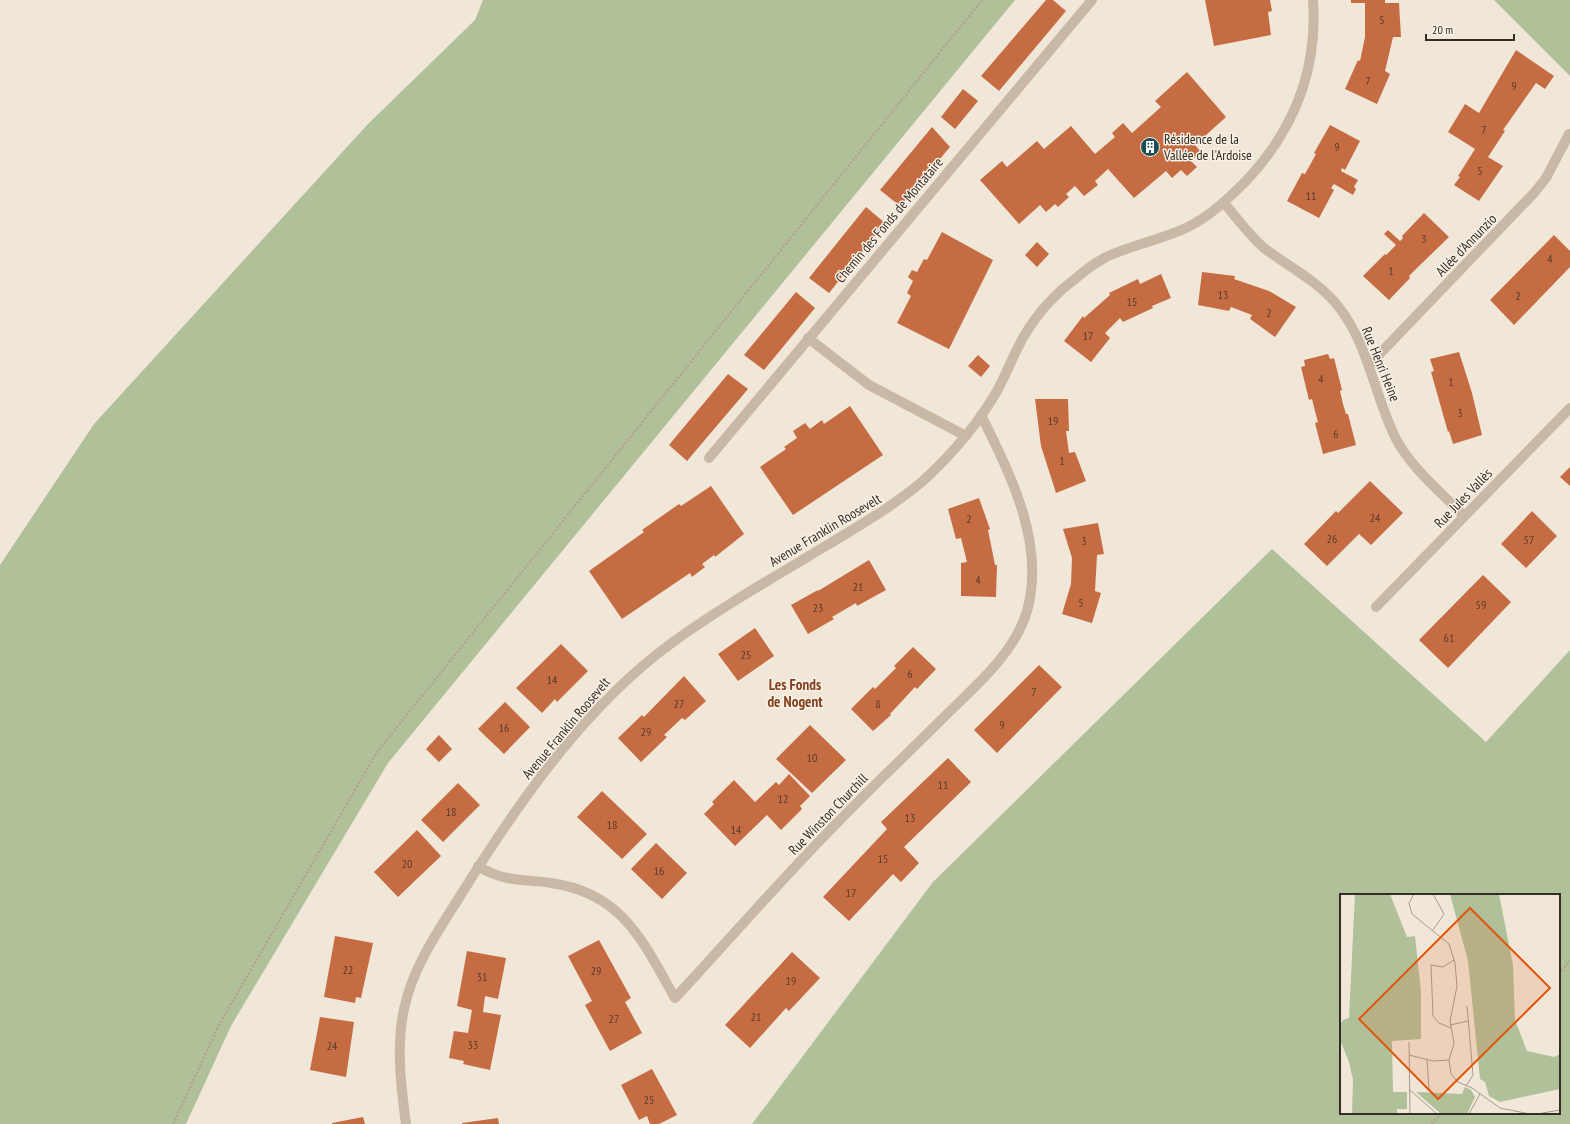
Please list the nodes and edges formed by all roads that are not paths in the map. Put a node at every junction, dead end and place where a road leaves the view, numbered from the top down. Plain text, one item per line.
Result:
1 (1092, 0) edge
2 (1313, 0) edge
3 (1569, 134) edge
4 (1224, 203) junction
5 (808, 338) junction
6 (1369, 365) junction
7 (1570, 408) edge
8 (981, 415) junction
9 (966, 436) junction
10 (709, 458) dead end
11 (1464, 516) junction
12 (1376, 607) dead end
13 (478, 866) junction
14 (406, 1124) edge

1 - 5 street, Chemin des Fonds de Montataire
2 - 4 street, Avenue Franklin Roosevelt
3 - 6 street, Allée d'Annunzio
4 - 6 street, Rue Henri Heine
4 - 8 street, Avenue Franklin Roosevelt
5 - 9 street
5 - 10 street, Chemin des Fonds de Montataire
6 - 11 street, Rue Henri Heine
7 - 11 street, Rue Jules Vallès
8 - 9 street, Avenue Franklin Roosevelt
8 - 13 street, Rue Winston Churchill
9 - 13 street, Avenue Franklin Roosevelt
11 - 12 street, Rue Jules Vallès
13 - 14 street, Avenue Franklin Roosevelt

